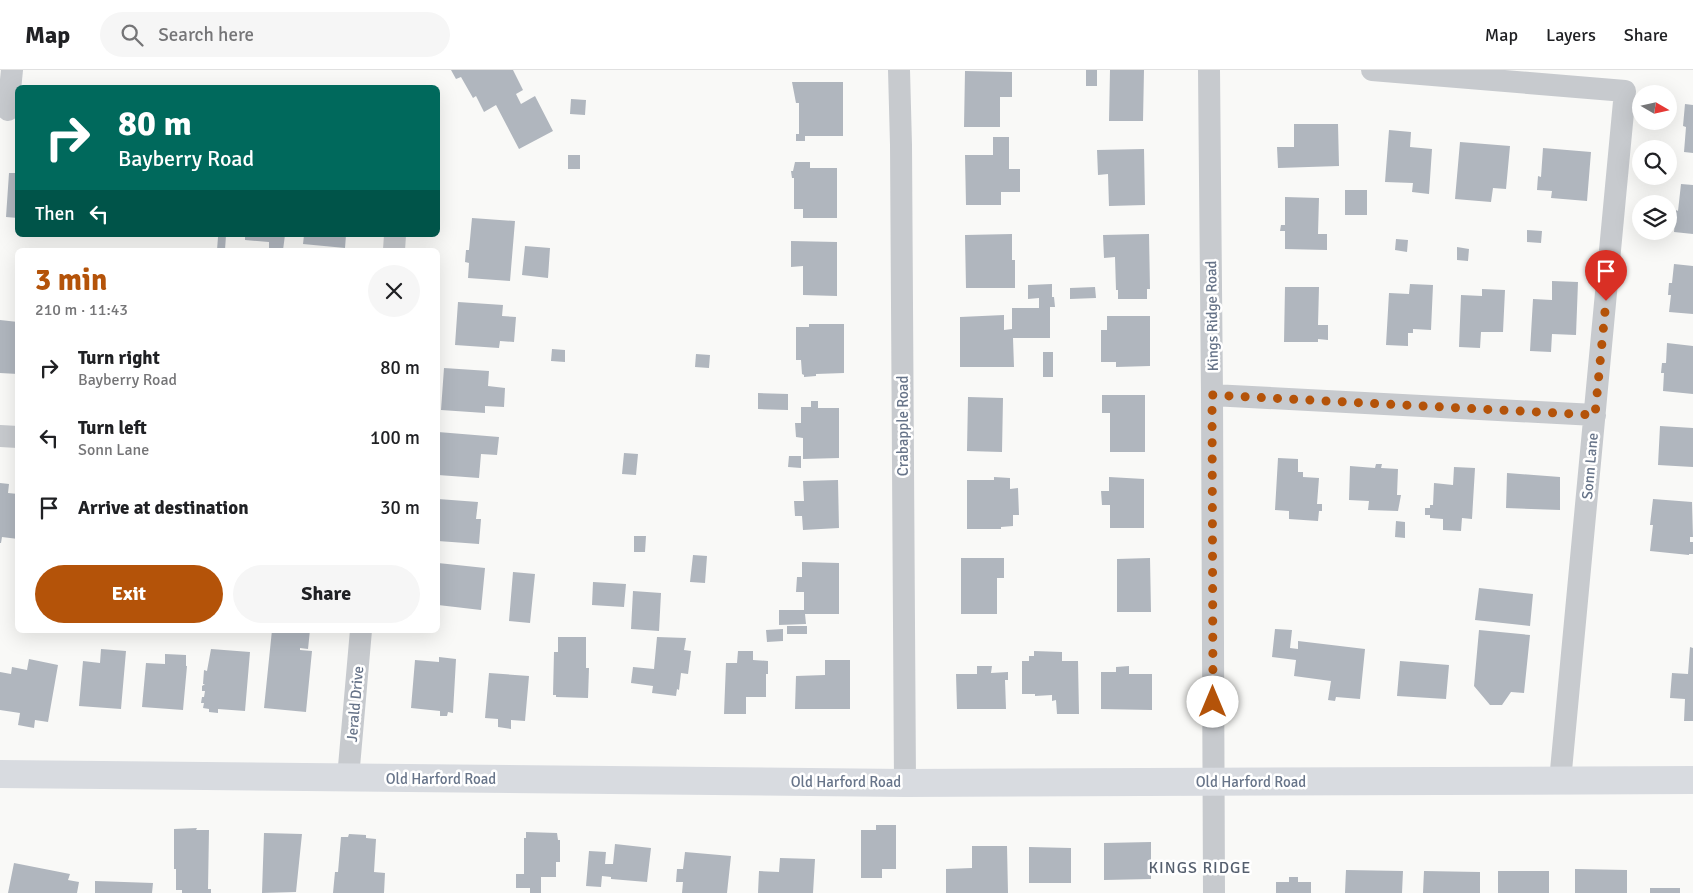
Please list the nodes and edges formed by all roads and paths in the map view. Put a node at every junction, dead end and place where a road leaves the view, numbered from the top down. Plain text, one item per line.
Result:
1 (12, 70) edge
2 (899, 70) edge
3 (1209, 70) edge
4 (1372, 70) edge
5 (9, 110) edge
6 (1212, 395) junction
7 (1595, 415) junction
8 (0, 436) edge
9 (15, 437) edge
10 (361, 633) edge
11 (0, 774) edge
12 (348, 778) junction
13 (1693, 780) edge
14 (1560, 781) junction
15 (905, 782) junction
16 (1214, 782) junction
17 (1214, 893) edge

1 - 5 street
2 - 15 street, Crabapple Road
3 - 6 street, Kings Ridge Road
4 - 7 street, Sonn Lane
6 - 7 street
6 - 16 street, Kings Ridge Road
7 - 14 street, Sonn Lane
8 - 9 street
10 - 12 street, Jerald Drive
11 - 12 street, Old Harford Road
12 - 15 street, Old Harford Road
13 - 14 street, Old Harford Road
14 - 16 street, Old Harford Road
15 - 16 street, Old Harford Road
16 - 17 street, Kings Ridge Road

